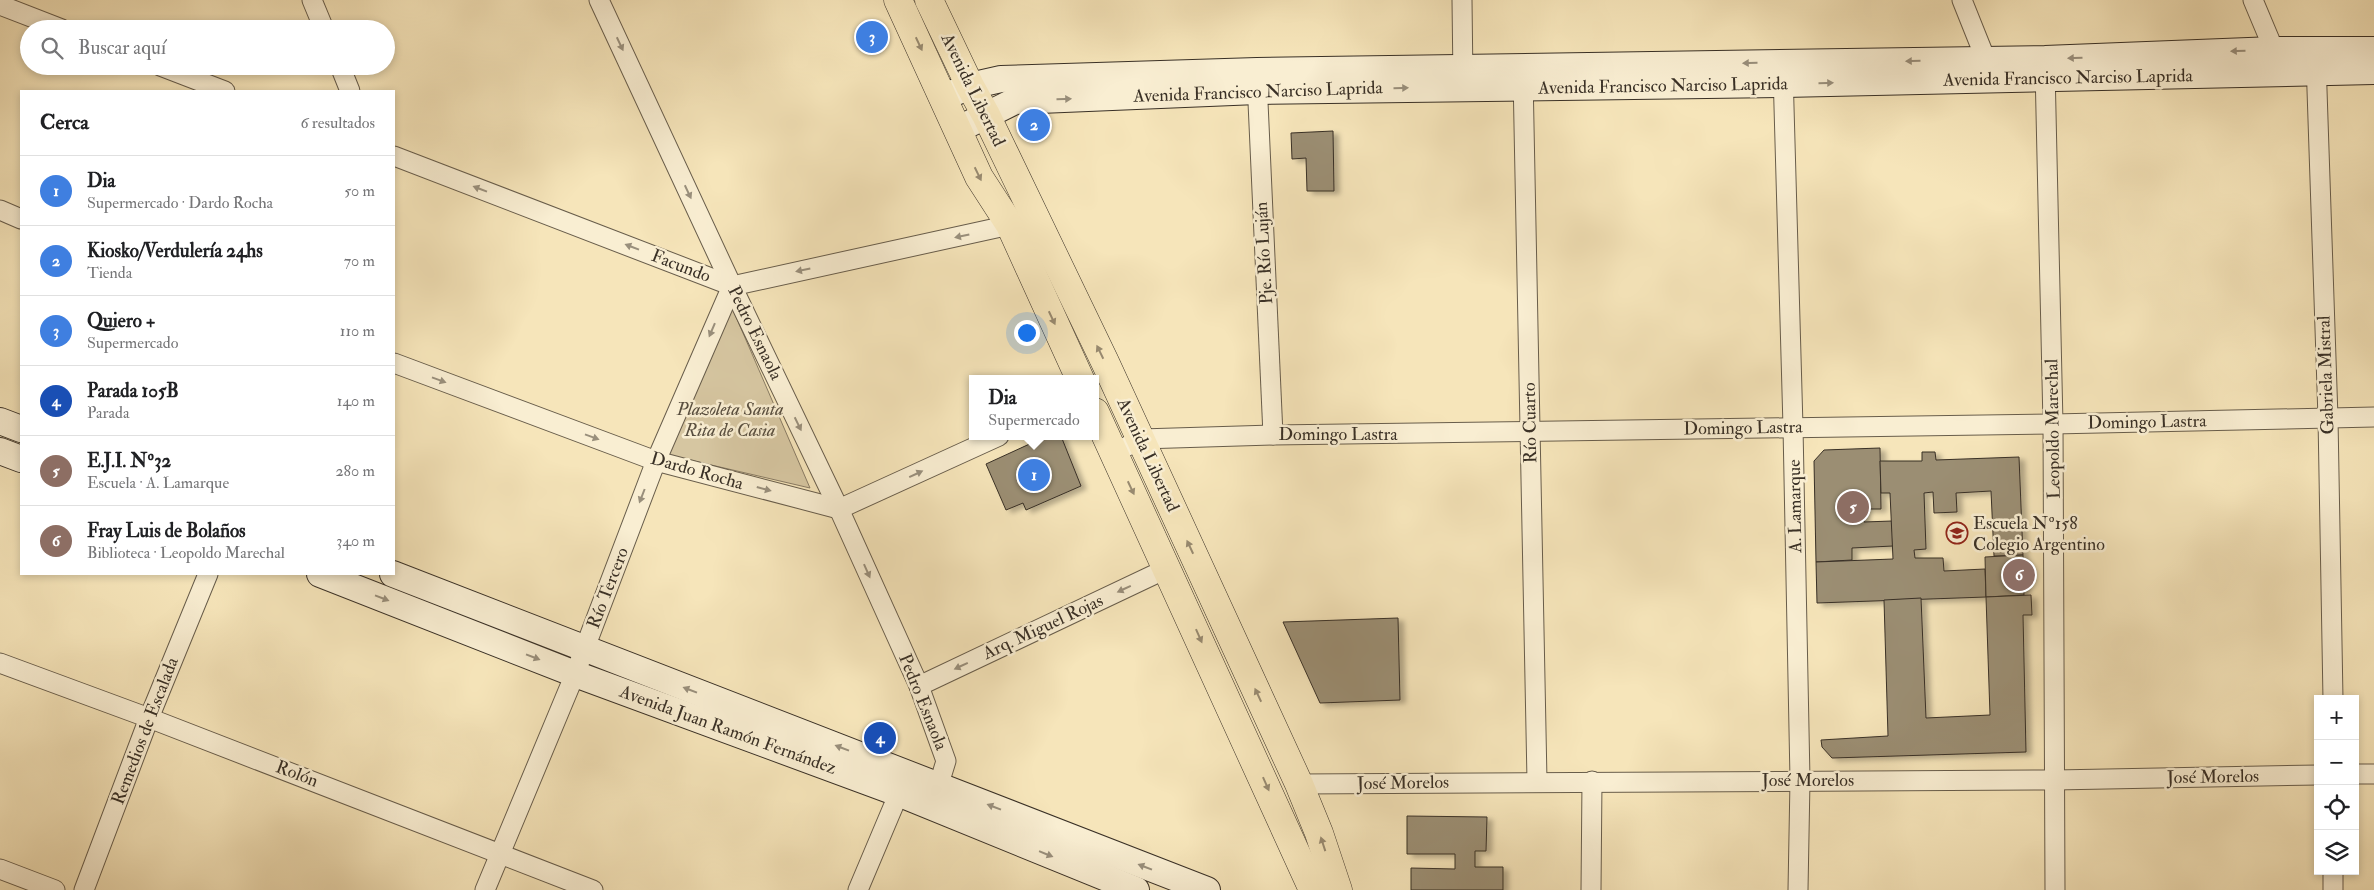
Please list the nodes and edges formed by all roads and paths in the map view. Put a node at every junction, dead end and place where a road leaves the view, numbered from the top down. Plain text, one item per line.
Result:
1 (312, 0) edge
2 (599, 0) edge
3 (898, 0) edge
4 (929, 0) edge
5 (1462, 0) edge
6 (1962, 0) edge
7 (2253, 0) edge
8 (0, 5) edge
9 (39, 20) edge
10 (320, 20) edge
11 (2274, 50) junction
12 (2374, 50) edge
13 (2316, 62) junction
14 (2045, 68) junction
15 (1988, 70) junction
16 (2374, 71) edge
17 (1783, 74) junction
18 (183, 75) edge
19 (344, 75) edge
20 (1463, 77) junction
21 (1523, 77) junction
22 (1257, 81) junction
23 (970, 86) junction
24 (222, 90) edge
25 (350, 90) edge
26 (944, 97) junction
27 (986, 115) junction
28 (959, 129) junction
29 (395, 156) edge
30 (0, 210) edge
31 (20, 219) edge
32 (1010, 226) junction
33 (732, 286) junction
34 (395, 363) edge
35 (1078, 375) edge
36 (2374, 417) edge
37 (2328, 418) junction
38 (0, 421) edge
39 (1099, 421) edge
40 (2053, 424) junction
41 (1794, 427) junction
42 (20, 429) edge
43 (1530, 433) junction
44 (1272, 435) junction
45 (1141, 439) junction
46 (990, 440) edge
47 (0, 451) edge
48 (1114, 453) junction
49 (20, 459) edge
50 (656, 461) junction
51 (840, 509) junction
52 (1168, 568) junction
53 (208, 575) edge
54 (323, 575) edge
55 (395, 575) edge
56 (584, 650) junction
57 (0, 663) edge
58 (575, 674) junction
59 (919, 686) junction
60 (2333, 695) edge
61 (149, 718) junction
62 (2359, 774) edge
63 (2374, 774) edge
64 (2314, 775) edge
65 (1800, 780) junction
66 (2055, 780) junction
67 (1537, 781) junction
68 (1592, 781) junction
69 (903, 783) junction
70 (1298, 784) junction
71 (935, 797) junction
72 (499, 852) junction
73 (1300, 859) junction
74 (0, 870) edge
75 (2333, 875) edge
76 (1167, 883) edge
77 (55, 890) edge
78 (84, 890) edge
79 (485, 890) edge
80 (593, 890) edge
81 (858, 890) edge
82 (1136, 890) edge
83 (1207, 890) edge
84 (1293, 890) edge
85 (1313, 890) edge
86 (1338, 890) edge
87 (1591, 890) edge
88 (1798, 890) edge
89 (2055, 890) edge
90 (2333, 890) edge

1 - 10 street
2 -> 33 street, Pedro Esnaola
3 -> 26 main road, Avenida Libertad
4 - 23 main road, Avenida Libertad
5 - 20 street
6 - 15 street
7 - 11 street
8 - 9 street
11 - 13 main road, Avenida Francisco Narciso Laprida
11 -> 14 main road, Avenida Francisco Narciso Laprida
12 - 13 main road, Avenida Francisco Narciso Laprida
13 - 14 main road, Avenida Francisco Narciso Laprida
13 - 16 main road, Avenida Francisco Narciso Laprida
13 - 37 street, Gabriela Mistral
14 - 15 main road, Avenida Francisco Narciso Laprida
14 - 40 street, Leopoldo Marechal
15 - 17 main road, Avenida Francisco Narciso Laprida
17 - 21 main road, Avenida Francisco Narciso Laprida
17 - 41 street, A. Lamarque
18 - 24 street
19 - 25 street
20 - 21 main road, Avenida Francisco Narciso Laprida
20 - 22 main road, Avenida Francisco Narciso Laprida
21 - 43 street, Río Cuarto
22 - 23 main road, Avenida Francisco Narciso Laprida
27 -> 22 main road, Avenida Francisco Narciso Laprida
22 - 44 street, Pje. Río Luján
23 - 26 main road, Avenida Francisco Narciso Laprida
23 - 27 main road, Avenida Libertad
26 - 28 main road, Avenida Libertad
27 - 28 main road, Avenida Francisco Narciso Laprida
45 -> 27 main road, Avenida Libertad
28 -> 32 main road, Avenida Libertad
33 -> 29 street, Facundo
30 - 31 street
32 -> 33 street, Facundo
32 -> 35 main road, Avenida Libertad
33 -> 50 street, Río Tercero
33 -> 51 street, Pedro Esnaola
34 -> 50 street, Dardo Rocha
36 - 37 street, Domingo Lastra
37 - 40 street, Domingo Lastra
37 - 60 street, Gabriela Mistral
38 - 42 main road
39 - 48 main road, Avenida Libertad
40 - 41 street, Domingo Lastra
40 - 66 street, Leopoldo Marechal
41 - 43 street, Domingo Lastra
41 - 65 street, A. Lamarque
43 - 44 street, Domingo Lastra
43 - 67 street, Río Cuarto
44 - 45 street, Domingo Lastra
45 - 48 street, Domingo Lastra
70 -> 45 main road, Avenida Libertad
51 -> 46 street
47 - 49 main road
48 -> 52 main road, Avenida Libertad
50 -> 51 street, Dardo Rocha
50 -> 56 street, Río Tercero
51 -> 59 street, Pedro Esnaola
52 -> 59 street, Arq. Miguel Rojas
52 -> 73 main road, Avenida Libertad
53 - 61 street, Remedios de Escalada
54 -> 58 main road, Avenida Juan Ramón Fernández
55 - 56 main road, Avenida Juan Ramón Fernández
56 - 58 street, Río Tercero
69 -> 56 main road, Avenida Juan Ramón Fernández
57 - 61 street, Rolón
58 - 69 main road, Avenida Juan Ramón Fernández
58 - 72 street, Río Tercero
59 - 71 street, Pedro Esnaola
61 - 72 street, Rolón
61 - 78 street, Remedios de Escalada
62 - 63 street
64 - 66 street, José Morelos
65 - 66 street, José Morelos
65 - 68 street, José Morelos
65 - 88 street, A. Lamarque
66 - 89 street, Leopoldo Marechal
67 - 68 street, José Morelos
67 - 70 street, José Morelos
68 - 87 street
69 - 71 main road, Avenida Juan Ramón Fernández
69 - 81 street
86 -> 70 main road, Avenida Libertad
76 -> 71 main road, Avenida Juan Ramón Fernández
71 -> 82 main road, Avenida Juan Ramón Fernández
72 - 79 street, Río Tercero
72 - 80 street, Rolón
73 - 84 main road
73 - 85 main road, Avenida Libertad
74 - 77 street
75 - 90 street
76 - 83 main road, Avenida Juan Ramón Fernández

